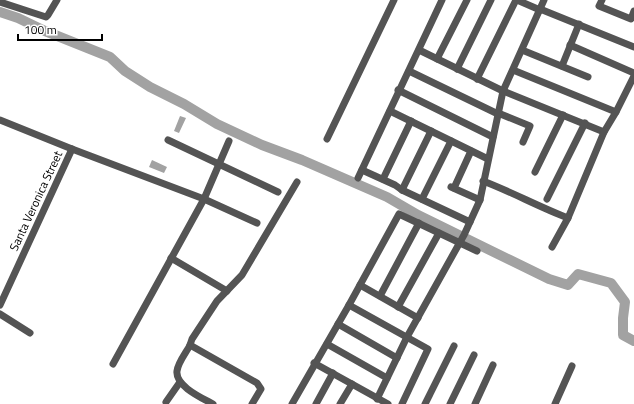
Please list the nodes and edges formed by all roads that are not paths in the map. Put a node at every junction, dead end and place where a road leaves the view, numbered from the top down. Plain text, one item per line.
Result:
1 (57, 0) edge
2 (394, 0) edge
3 (442, 0) edge
4 (466, 0) edge
5 (491, 0) edge
6 (518, 0) edge
7 (544, 0) edge
8 (602, 0) edge
9 (0, 2) edge
10 (540, 9) junction
11 (634, 11) edge
12 (579, 24) junction
13 (570, 45) junction
14 (634, 47) edge
15 (419, 50) junction
16 (522, 50) junction
17 (437, 59) junction
18 (562, 66) junction
19 (457, 69) junction
20 (513, 70) junction
21 (409, 71) junction
22 (634, 73) edge
23 (634, 76) edge
24 (588, 77) dead end
25 (477, 79) junction
26 (399, 91) junction
27 (503, 91) junction
28 (390, 111) junction
29 (616, 112) junction
30 (498, 114) junction
31 (562, 115) junction
32 (0, 120) edge
33 (411, 121) junction
34 (585, 123) junction
35 (431, 131) junction
36 (604, 132) junction
37 (493, 137) junction
38 (327, 139) dead end
39 (168, 140) dead end
40 (229, 141) dead end
41 (451, 141) junction
42 (523, 142) dead end
43 (72, 149) junction
44 (472, 151) junction
45 (488, 159) junction
46 (219, 163) junction
47 (362, 170) junction
48 (535, 172) dead end
49 (358, 178) dead end
50 (383, 179) junction
51 (483, 181) junction
52 (297, 182) dead end
53 (402, 190) junction
54 (278, 192) dead end
55 (204, 199) junction
56 (422, 199) junction
57 (547, 199) dead end
58 (480, 200) junction
59 (568, 218) junction
60 (470, 222) junction
61 (257, 223) dead end
62 (419, 223) junction
63 (439, 233) junction
64 (462, 240) junction
65 (552, 247) dead end
66 (477, 251) dead end
67 (171, 258) junction
68 (360, 285) junction
69 (227, 291) junction
70 (380, 296) junction
71 (0, 305) edge
72 (349, 305) junction
73 (398, 307) junction
74 (0, 314) edge
75 (418, 318) junction
76 (338, 324) junction
77 (30, 332) dead end
78 (407, 338) junction
79 (327, 344) junction
80 (190, 345) junction
81 (454, 346) dead end
82 (474, 355) dead end
83 (397, 358) junction
84 (314, 363) junction
85 (112, 364) dead end
86 (493, 365) dead end
87 (572, 366) dead end
88 (333, 373) junction
89 (387, 378) junction
90 (180, 382) junction
91 (352, 384) junction
92 (376, 401) edge
93 (168, 403) edge
94 (213, 404) edge
95 (252, 404) edge
96 (292, 404) edge
97 (316, 404) edge
98 (340, 404) edge
99 (388, 404) edge
100 (402, 404) edge
101 (425, 404) edge
102 (450, 404) edge
103 (475, 404) edge
104 (555, 404) edge

1 - 9 street
2 - 38 street
3 - 15 street
4 - 17 street
5 - 19 street
6 - 10 street
6 - 25 street
7 - 10 street
8 - 11 street
10 - 12 street
10 - 16 street
12 - 13 street
12 - 14 street
13 - 18 street
13 - 22 street
15 - 17 street
15 - 21 street
16 - 18 street
16 - 20 street
17 - 19 street
18 - 24 street
19 - 25 street
20 - 27 street
20 - 29 street
21 - 26 street
21 - 30 street
23 - 29 street
25 - 27 street
26 - 28 street
26 - 37 street
27 - 30 street
27 - 31 street
28 - 33 street
28 - 47 street
29 - 36 street
30 - 37 street
30 - 42 street
31 - 34 street
31 - 48 street
32 - 43 street
33 - 35 street
33 - 50 street
34 - 36 street
34 - 57 street
35 - 41 street
35 - 53 street
36 - 59 street
37 - 45 street
39 - 46 street
40 - 46 street
41 - 44 street
41 - 56 street
43 - 55 street
43 - 71 street, Santa Veronica Street
44 - 45 street
44 - 58 street
45 - 51 street
46 - 54 street
46 - 55 street
47 - 49 street
47 - 50 street
50 - 53 street
51 - 58 street
51 - 59 street
52 - 69 street
53 - 56 street
55 - 61 street
55 - 67 street
56 - 60 street
58 - 60 street
59 - 65 street
60 - 64 street
62 - 63 street
62 - 68 street
62 - 70 street
63 - 64 street
63 - 73 street
64 - 66 street
64 - 75 street
67 - 69 street
67 - 85 street
68 - 70 street
68 - 72 street
69 - 80 street
70 - 73 street
72 - 76 street
72 - 78 street
73 - 75 street
74 - 77 street
75 - 78 street
76 - 79 street
76 - 83 street
78 - 83 street
78 - 100 street
79 - 84 street
79 - 89 street
80 - 90 street
80 - 95 street
81 - 101 street
82 - 102 street
83 - 89 street
84 - 88 street
84 - 96 street
86 - 103 street
87 - 104 street
88 - 91 street
88 - 97 street
89 - 92 street
90 - 93 street
90 - 94 street
91 - 92 street
91 - 98 street
92 - 99 street

